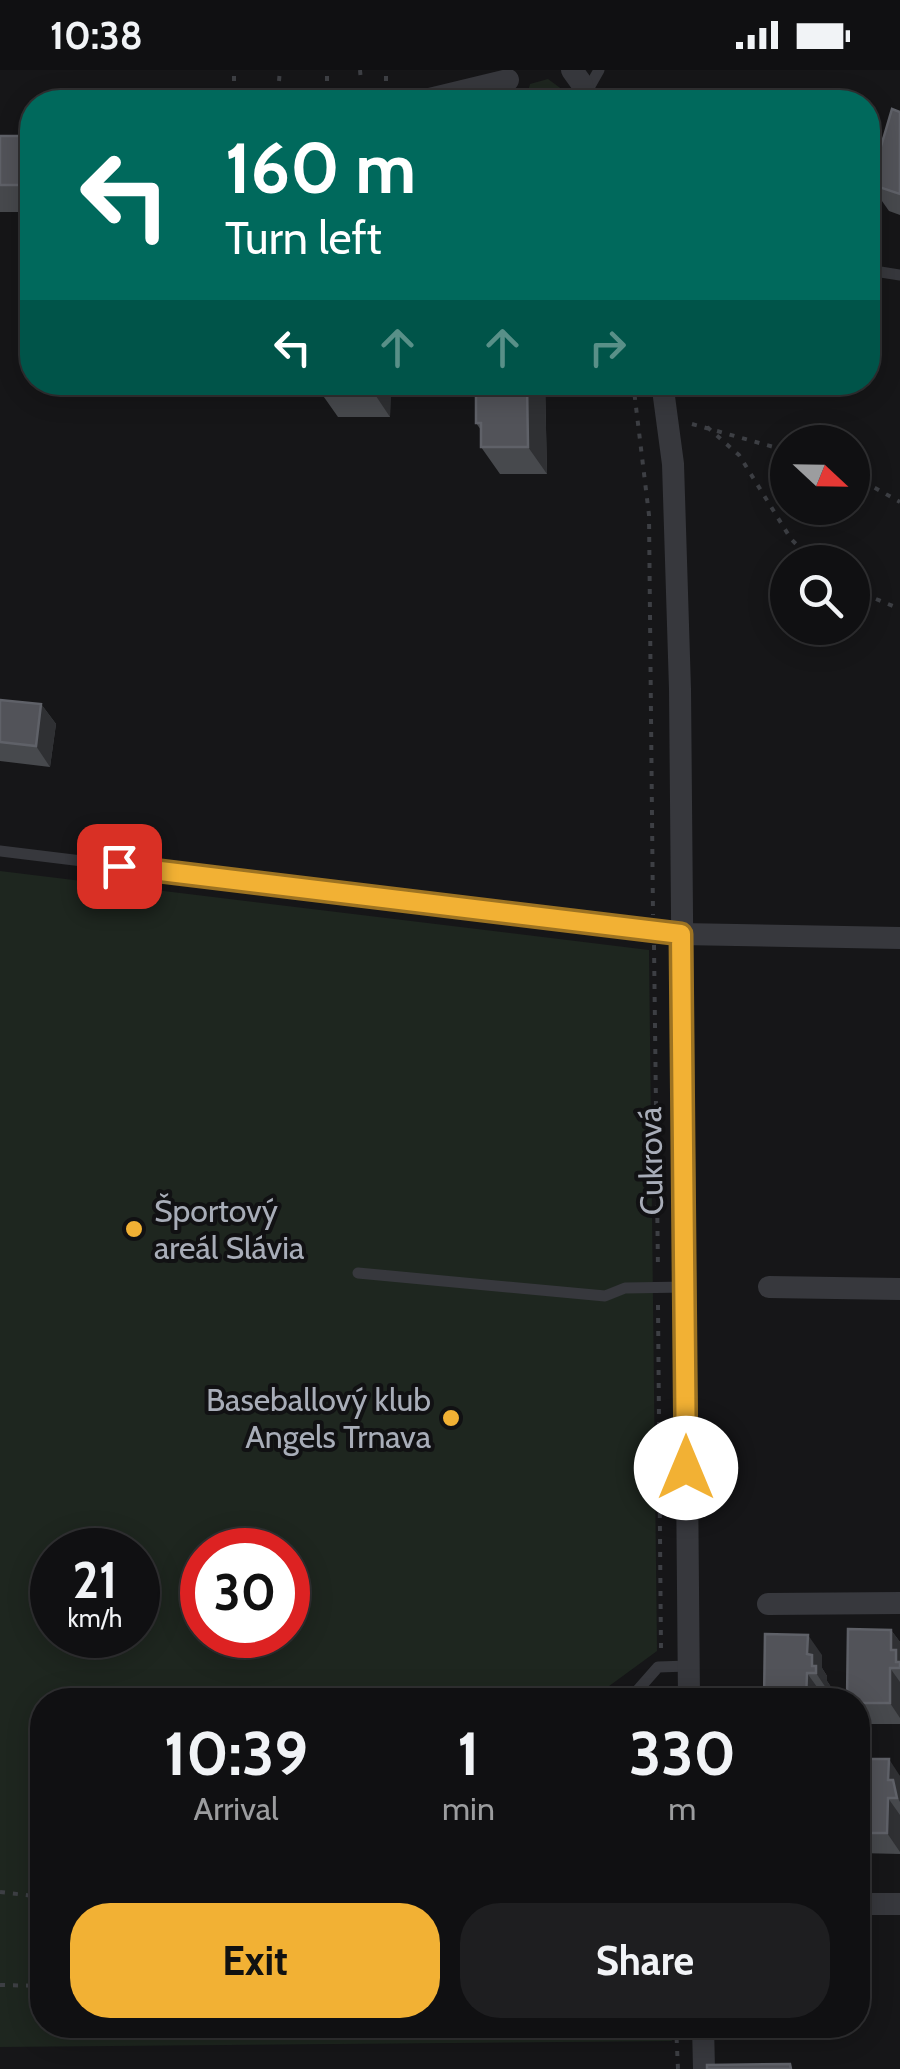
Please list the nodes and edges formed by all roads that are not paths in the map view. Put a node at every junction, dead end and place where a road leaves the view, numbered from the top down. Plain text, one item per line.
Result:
1 (510, 84) edge
2 (479, 90) edge
3 (664, 395) edge
4 (0, 851) edge
5 (681, 934) junction
6 (900, 938) edge
7 (358, 1273) dead end
8 (769, 1287) dead end
9 (686, 1288) junction
10 (900, 1290) edge
11 (900, 1603) edge
12 (768, 1604) dead end
13 (688, 1666) junction
14 (641, 1688) edge
15 (689, 1688) edge
16 (870, 1904) edge
17 (900, 1904) edge
18 (703, 2038) edge
19 (704, 2069) edge

1 - 2 street
3 - 5 street, Cukrová
4 - 5 lane
5 - 6 street
5 - 9 street, Cukrová
7 - 9 lane
8 - 10 street
9 - 13 street, Cukrová
11 - 12 street
13 - 14 lane
13 - 15 street, Cukrová
16 - 17 street
18 - 19 street

